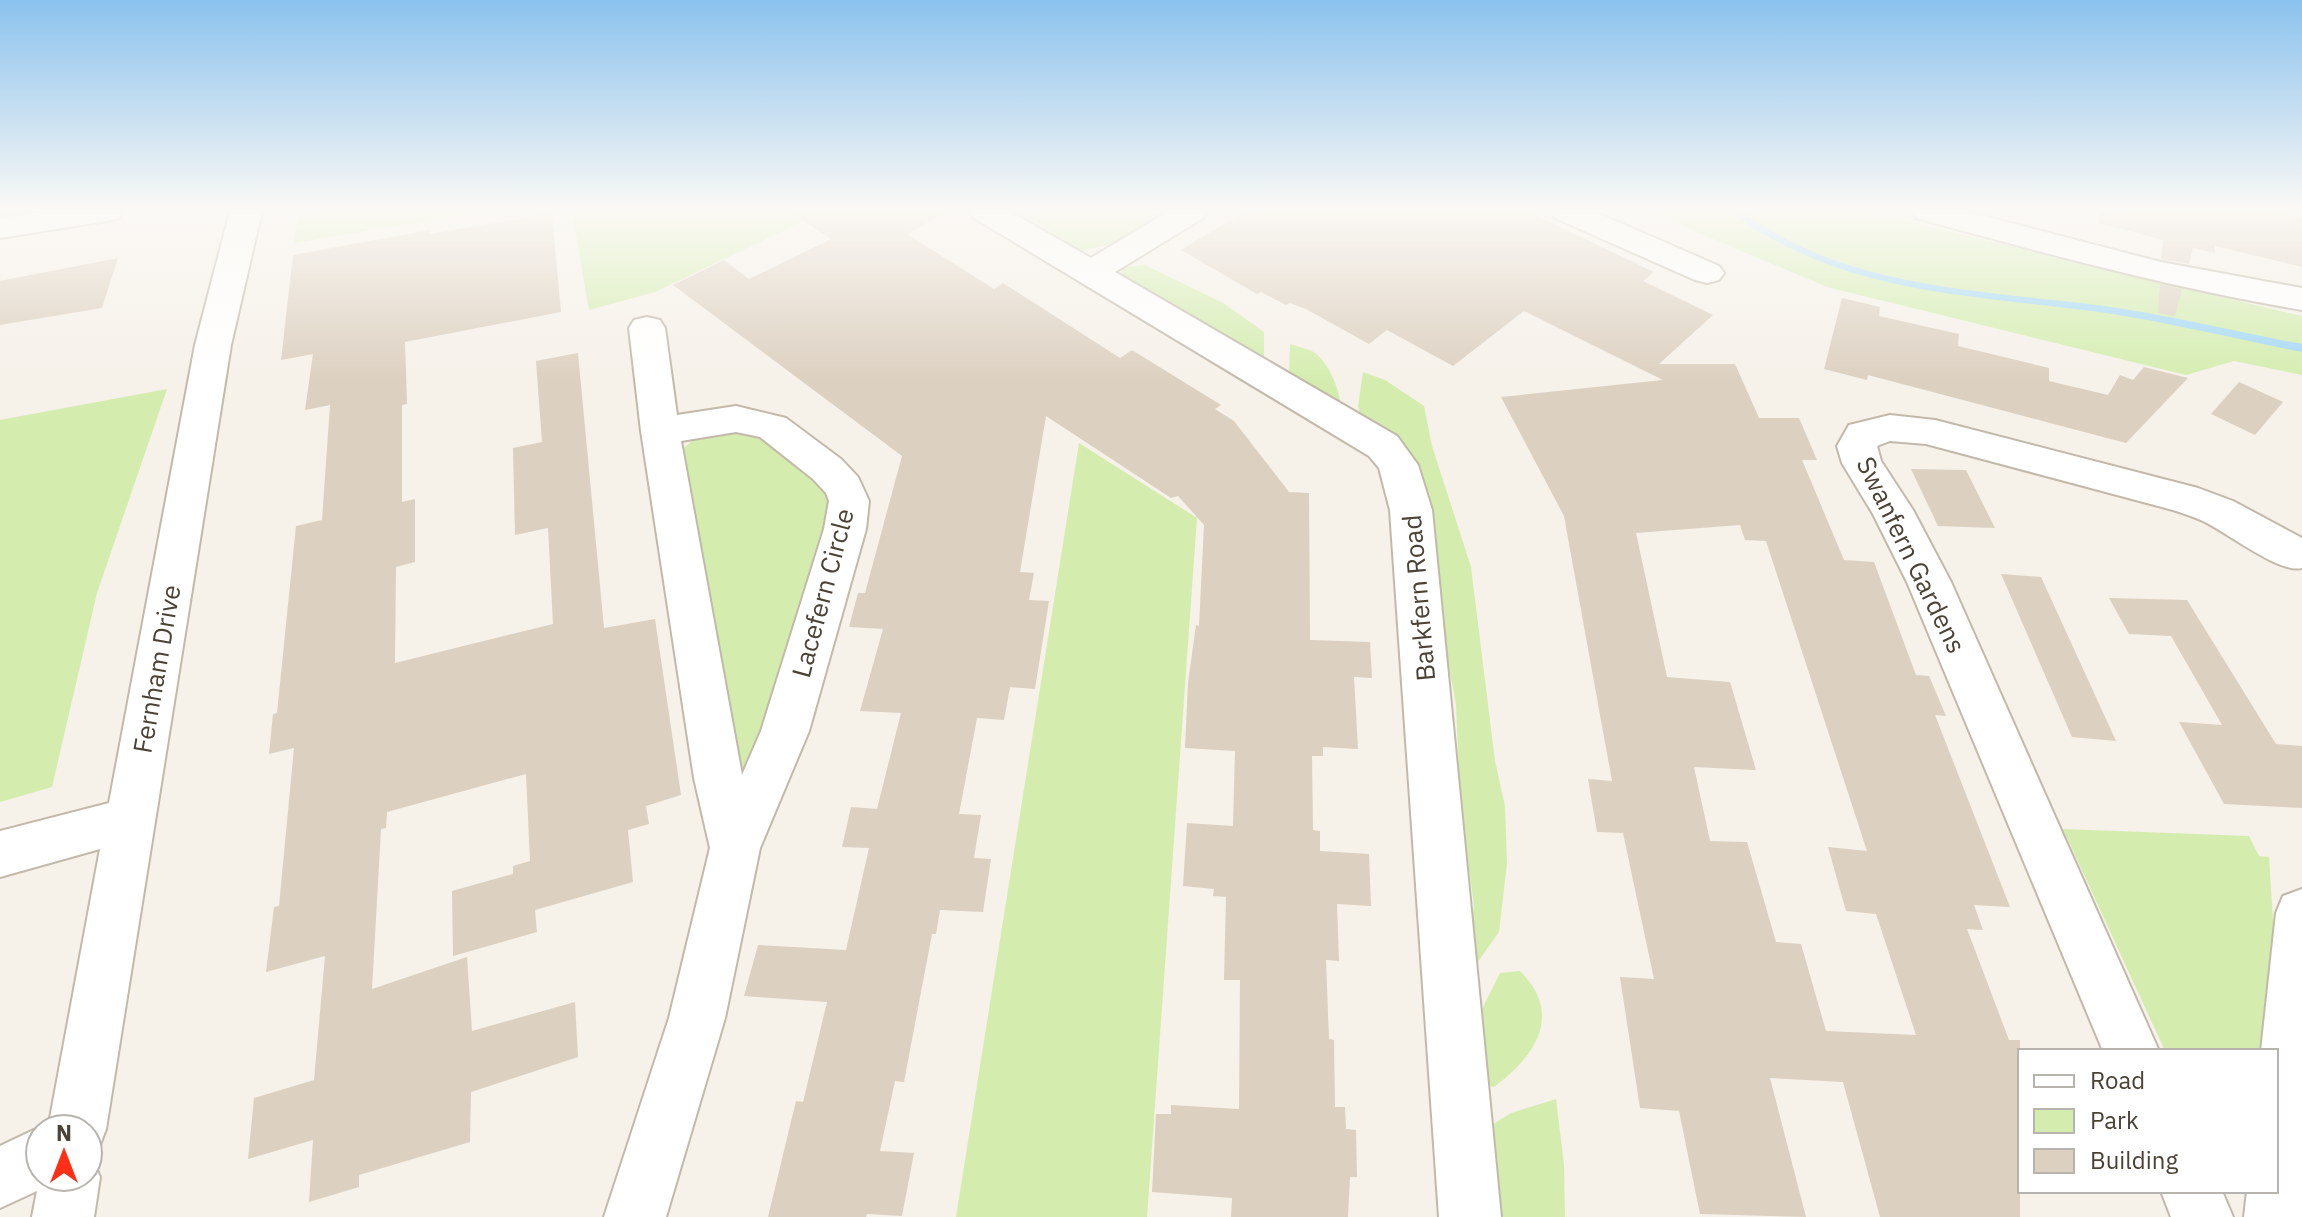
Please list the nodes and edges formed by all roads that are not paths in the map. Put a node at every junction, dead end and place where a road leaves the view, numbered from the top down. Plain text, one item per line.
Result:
1 (232, 268) edge
2 (1085, 268) edge
3 (1099, 268) edge
4 (1695, 268) edge
5 (2145, 268) edge
6 (1092, 272) junction
7 (1707, 273) dead end
8 (2302, 299) edge
9 (647, 328) dead end
10 (660, 431) junction
11 (2296, 554) dead end
12 (130, 819) junction
13 (735, 848) junction
14 (0, 854) edge
15 (2302, 913) edge
16 (2130, 1049) edge
17 (80, 1113) edge
18 (24, 1165) edge
19 (0, 1178) edge
20 (2278, 1183) edge
21 (67, 1193) edge
22 (2192, 1193) edge
23 (2277, 1193) edge
24 (63, 1217) edge
25 (635, 1217) edge
26 (1470, 1217) edge
27 (2202, 1217) edge
28 (2275, 1217) edge

1 - 12 street, Fernham Drive
2 - 6 street, Barkfern Road
3 - 6 street
4 - 7 street
5 - 8 street
6 - 26 street, Barkfern Road
9 - 10 street, Lacefern Circle
10 - 13 street, Lacefern Circle
10 - 13 street, Lacefern Circle
11 - 16 street, Swanfern Gardens
12 - 14 street
12 - 17 street, Fernham Drive
13 - 25 street, Lacefern Circle
15 - 20 street
18 - 19 street
21 - 24 street
22 - 27 street
23 - 28 street

